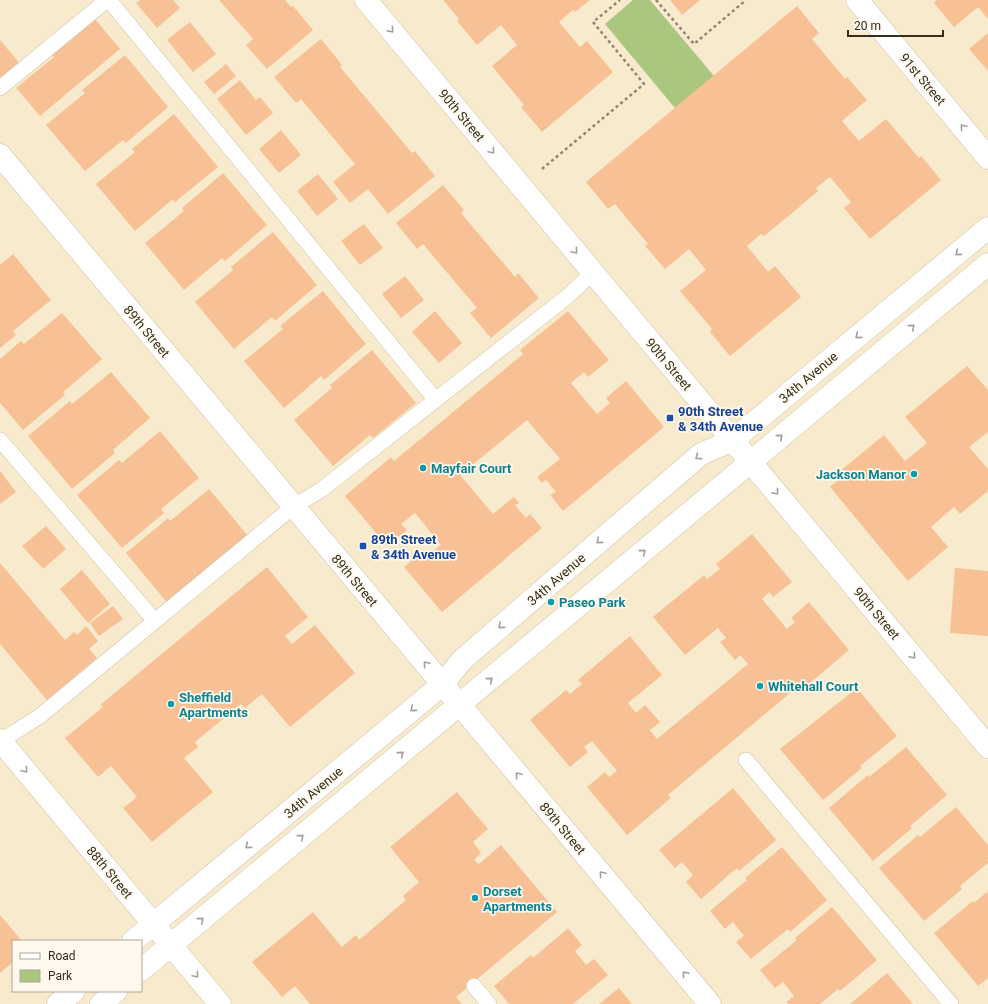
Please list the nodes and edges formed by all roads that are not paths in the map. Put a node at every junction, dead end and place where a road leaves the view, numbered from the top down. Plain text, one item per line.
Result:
1 (108, 0) edge
2 (366, 0) edge
3 (857, 0) edge
4 (0, 88) edge
5 (0, 155) edge
6 (988, 158) edge
7 (988, 228) edge
8 (988, 264) edge
9 (594, 272) junction
10 (435, 399) junction
11 (0, 440) edge
12 (733, 440) junction
13 (750, 462) junction
14 (294, 506) junction
15 (155, 621) junction
16 (443, 684) junction
17 (460, 705) junction
18 (0, 741) edge
19 (988, 747) edge
20 (746, 760) dead end
21 (154, 924) junction
22 (134, 940) edge
23 (171, 945) junction
24 (142, 969) edge
25 (474, 986) dead end
26 (73, 992) edge
27 (115, 992) edge
28 (58, 1004) edge
29 (101, 1004) edge
30 (220, 1004) edge
31 (489, 1004) edge
32 (710, 1004) edge
33 (951, 1004) edge

1 - 4 lane
1 - 10 lane
2 -> 9 street, 90th Street
6 -> 3 street, 91st Street
5 - 14 street, 89th Street
7 -> 12 street, 34th Avenue
13 -> 8 street, 34th Avenue
9 - 10 lane
9 - 12 street, 90th Street
10 - 14 lane
11 - 15 lane
12 - 13 street, 90th Street
12 -> 16 street, 34th Avenue
17 -> 13 street, 34th Avenue
13 -> 19 street, 90th Street
14 - 15 lane
16 -> 14 street, 89th Street
15 - 18 lane
16 - 17 street, 89th Street
16 -> 21 street, 34th Avenue
23 -> 17 street, 34th Avenue
32 -> 17 street, 89th Street
18 -> 21 street, 88th Street
20 - 33 lane
21 - 22 street, 34th Avenue
21 - 23 street, 88th Street
23 - 24 street, 34th Avenue
23 -> 30 street, 88th Street
25 - 31 lane
26 - 28 street
27 - 29 street

